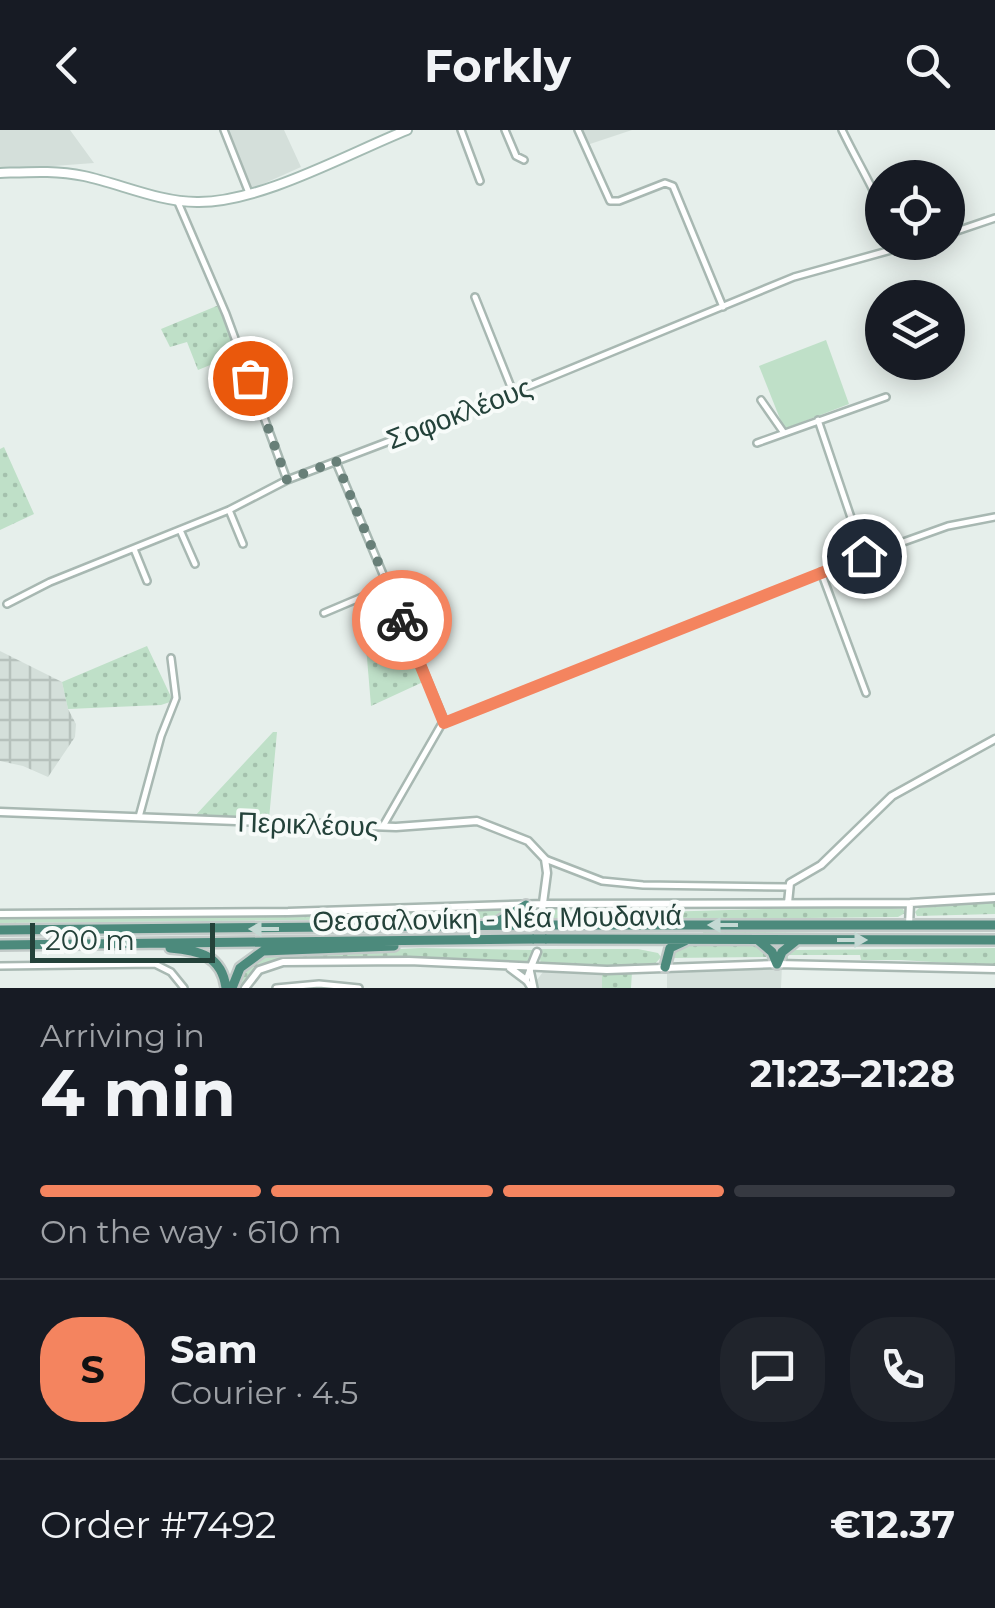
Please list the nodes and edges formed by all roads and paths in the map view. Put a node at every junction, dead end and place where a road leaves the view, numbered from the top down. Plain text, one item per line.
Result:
1 (224, 130) edge
2 (407, 130) edge
3 (460, 130) edge
4 (504, 130) edge
5 (578, 130) edge
6 (842, 130) edge
7 (524, 160) dead end
8 (0, 173) edge
9 (865, 175) edge
10 (480, 182) dead end
11 (249, 194) junction
12 (178, 200) junction
13 (995, 218) edge
14 (965, 228) edge
15 (865, 256) edge
16 (475, 297) dead end
17 (723, 307) junction
18 (514, 392) junction
19 (886, 397) dead end
20 (761, 400) dead end
21 (818, 420) junction
22 (784, 433) junction
23 (758, 443) dead end
24 (336, 461) junction
25 (287, 480) junction
26 (229, 510) junction
27 (995, 517) edge
28 (180, 530) junction
29 (243, 544) dead end
30 (134, 549) junction
31 (864, 556) junction
32 (195, 564) dead end
33 (821, 572) junction
34 (147, 582) dead end
35 (388, 586) junction
36 (6, 604) dead end
37 (324, 613) dead end
38 (171, 658) dead end
39 (866, 693) dead end
40 (444, 723) junction
41 (995, 739) edge
42 (0, 812) edge
43 (391, 813) junction
44 (138, 820) junction
45 (383, 826) junction
46 (396, 827) junction
47 (545, 859) junction
48 (788, 887) junction
49 (995, 898) edge
50 (788, 902) junction
51 (910, 903) junction
52 (544, 904) junction
53 (526, 905) junction
54 (0, 914) edge
55 (541, 923) junction
56 (458, 925) junction
57 (909, 925) junction
58 (995, 925) edge
59 (0, 930) edge
60 (704, 938) junction
61 (645, 939) junction
62 (429, 940) junction
63 (758, 940) junction
64 (797, 940) junction
65 (995, 940) edge
66 (0, 945) edge
67 (28, 945) junction
68 (537, 952) dead end
69 (776, 964) junction
70 (0, 966) edge
71 (504, 966) junction
72 (664, 967) junction
73 (530, 968) junction
74 (995, 970) edge
75 (530, 985) edge
76 (184, 988) edge
77 (229, 988) edge
78 (245, 988) edge
79 (276, 988) edge
80 (359, 988) edge

1 - 11 street
2 - 11 main road
3 - 10 street
4 - 7 street
5 - 17 street
6 - 9 street
8 - 12 main road
11 - 12 main road
12 - 25 street
13 - 14 street
15 - 17 street, Σοφοκλέους
16 - 18 street
17 - 18 street, Σοφοκλέους
18 - 24 street, Σοφοκλέους
19 - 21 street
20 - 22 street
21 - 22 street
21 - 31 street
22 - 23 street
24 - 25 street, Σοφοκλέους
24 - 35 street
25 - 26 street, Σοφοκλέους
26 - 28 street, Σοφοκλέους
26 - 29 street
27 - 31 street
28 - 30 street, Σοφοκλέους
28 - 32 street
30 - 34 street
30 - 36 street, Σοφοκλέους
31 - 33 street
33 - 39 street
33 - 40 street
35 - 37 street
35 - 40 street
38 - 44 street
40 - 43 street
41 - 48 street
42 - 44 street, Περικλέους
43 - 45 street
43 - 46 street
44 - 45 street, Περικλέους
45 - 46 street, Περικλέους
46 - 47 street, Περικλέους
47 - 48 street
47 - 52 street
48 - 50 street
49 - 51 street
50 - 51 street
50 - 52 street
51 - 57 street
52 - 53 street
52 - 55 street
53 - 54 street
53 - 56 highway
55 - 56 highway, Θεσσαλονίκη - Νέα Μουδανιά
57 -> 55 highway, Θεσσαλονίκη - Νέα Μουδανιά
56 -> 59 highway, Θεσσαλονίκη - Νέα Μουδανιά
57 - 58 highway, Θεσσαλονίκη - Νέα Μουδανιά
60 - 61 highway, Θεσσαλονίκη - Νέα Μουδανιά
60 - 63 highway, Θεσσαλονίκη - Νέα Μουδανιά
60 - 72 highway
61 - 62 highway, Θεσσαλονίκη - Νέα Μουδανιά
61 - 72 highway
62 - 67 highway, Θεσσαλονίκη - Νέα Μουδανιά
62 - 77 highway
63 - 64 highway, Θεσσαλονίκη - Νέα Μουδανιά
63 - 69 highway
64 -> 65 highway, Θεσσαλονίκη - Νέα Μουδανιά
64 - 69 highway
66 - 67 highway, Θεσσαλονίκη - Νέα Μουδανιά
67 - 77 highway
68 - 73 street
69 - 72 street
69 - 74 street
70 - 76 street
71 - 73 street
71 - 75 street
71 - 78 street
72 - 73 street
73 - 75 street
79 - 80 street

